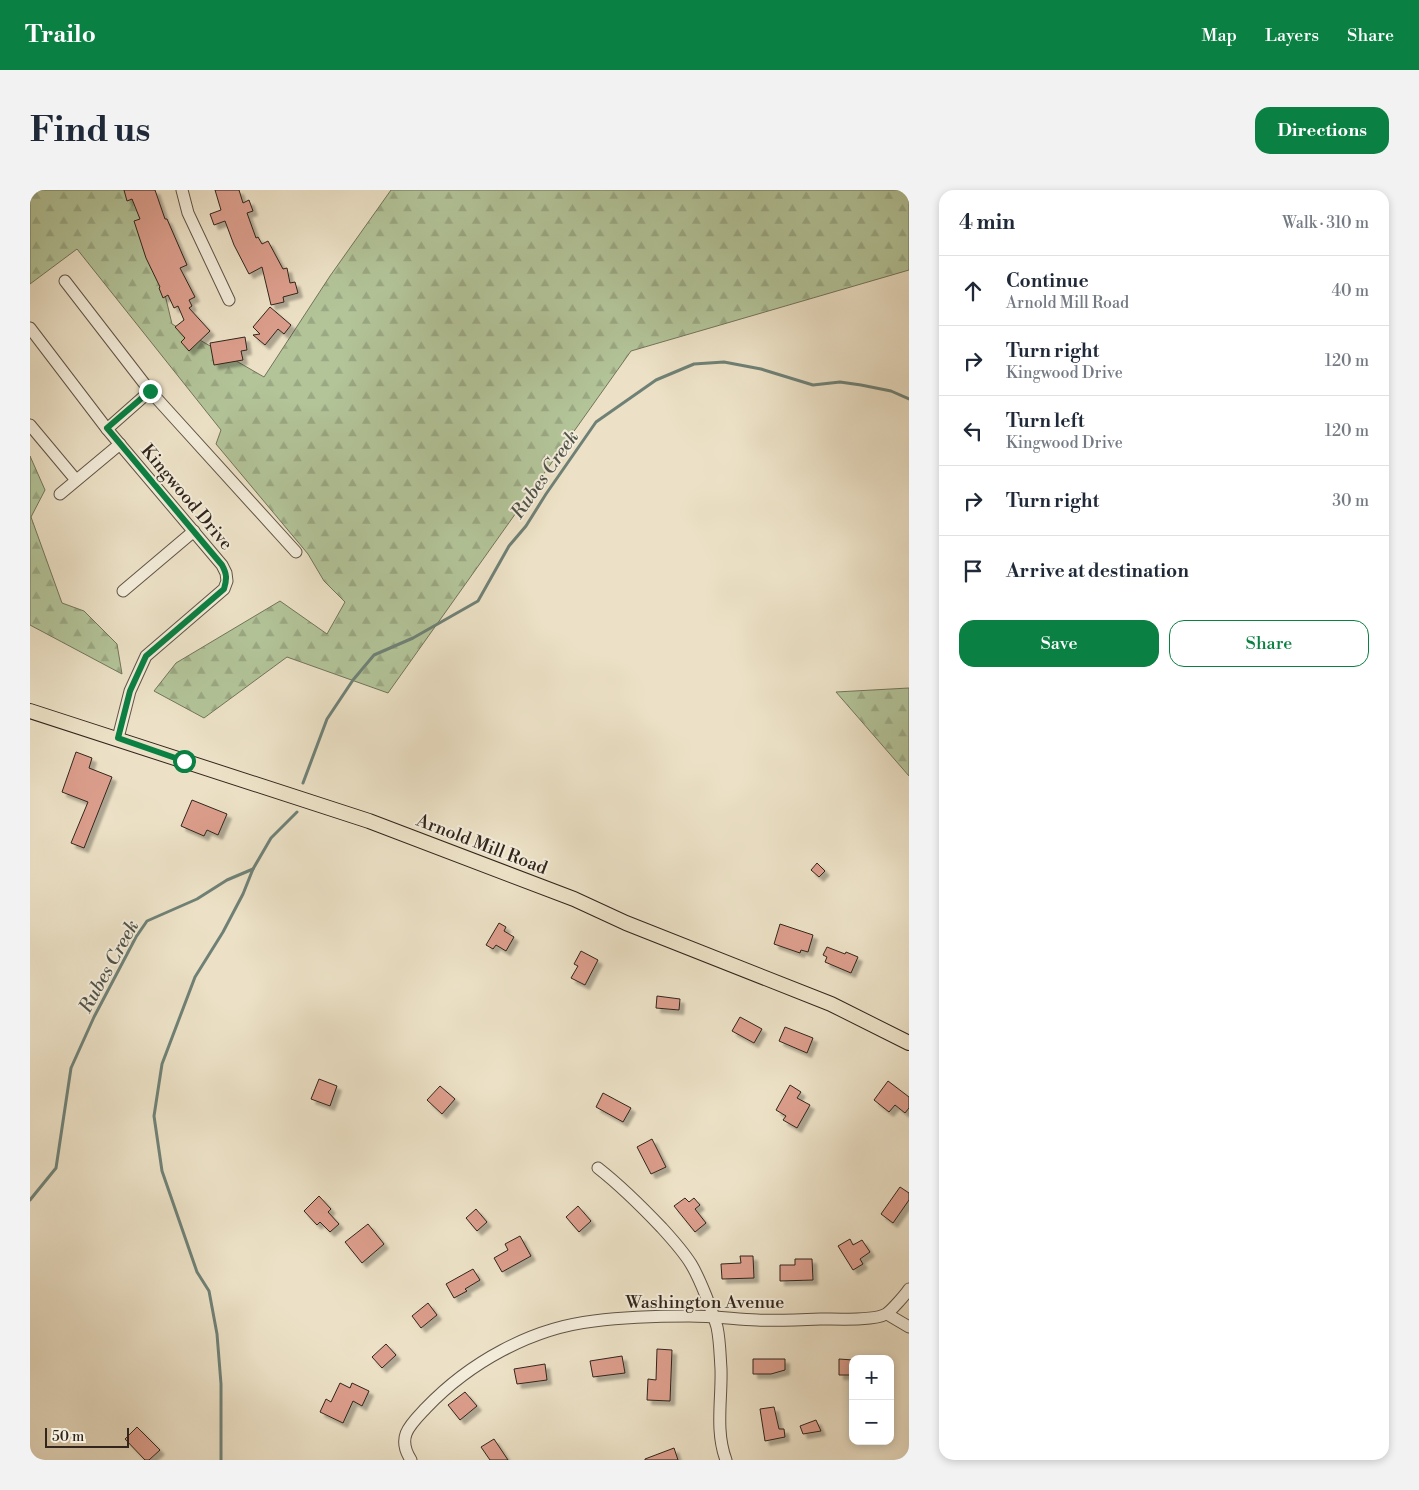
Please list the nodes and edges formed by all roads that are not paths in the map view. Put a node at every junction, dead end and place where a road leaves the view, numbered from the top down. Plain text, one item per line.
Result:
1 (182, 190) edge
2 (66, 281) dead end
3 (229, 300) dead end
4 (30, 328) edge
5 (150, 391) junction
6 (30, 425) edge
7 (107, 428) junction
8 (120, 444) junction
9 (76, 480) junction
10 (60, 494) dead end
11 (194, 531) junction
12 (296, 552) dead end
13 (123, 591) dead end
14 (30, 711) edge
15 (118, 738) junction
16 (909, 1043) edge
17 (598, 1168) dead end
18 (909, 1289) edge
19 (887, 1314) junction
20 (713, 1318) junction
21 (909, 1327) edge
22 (411, 1460) edge
23 (726, 1460) edge

1 - 3 street
2 - 5 street
4 - 7 street, Kingwood Drive
5 - 7 street
5 - 12 street
6 - 9 street
7 - 8 street, Kingwood Drive
8 - 9 street
8 - 11 street, Kingwood Drive
9 - 10 street
11 - 13 street
11 - 15 street, Kingwood Drive
14 - 15 main road, Arnold Mill Road
15 - 16 main road, Arnold Mill Road
17 - 20 street
18 - 19 street
19 - 20 street, Washington Avenue
19 - 21 street
20 - 22 street, Washington Avenue
20 - 23 street

